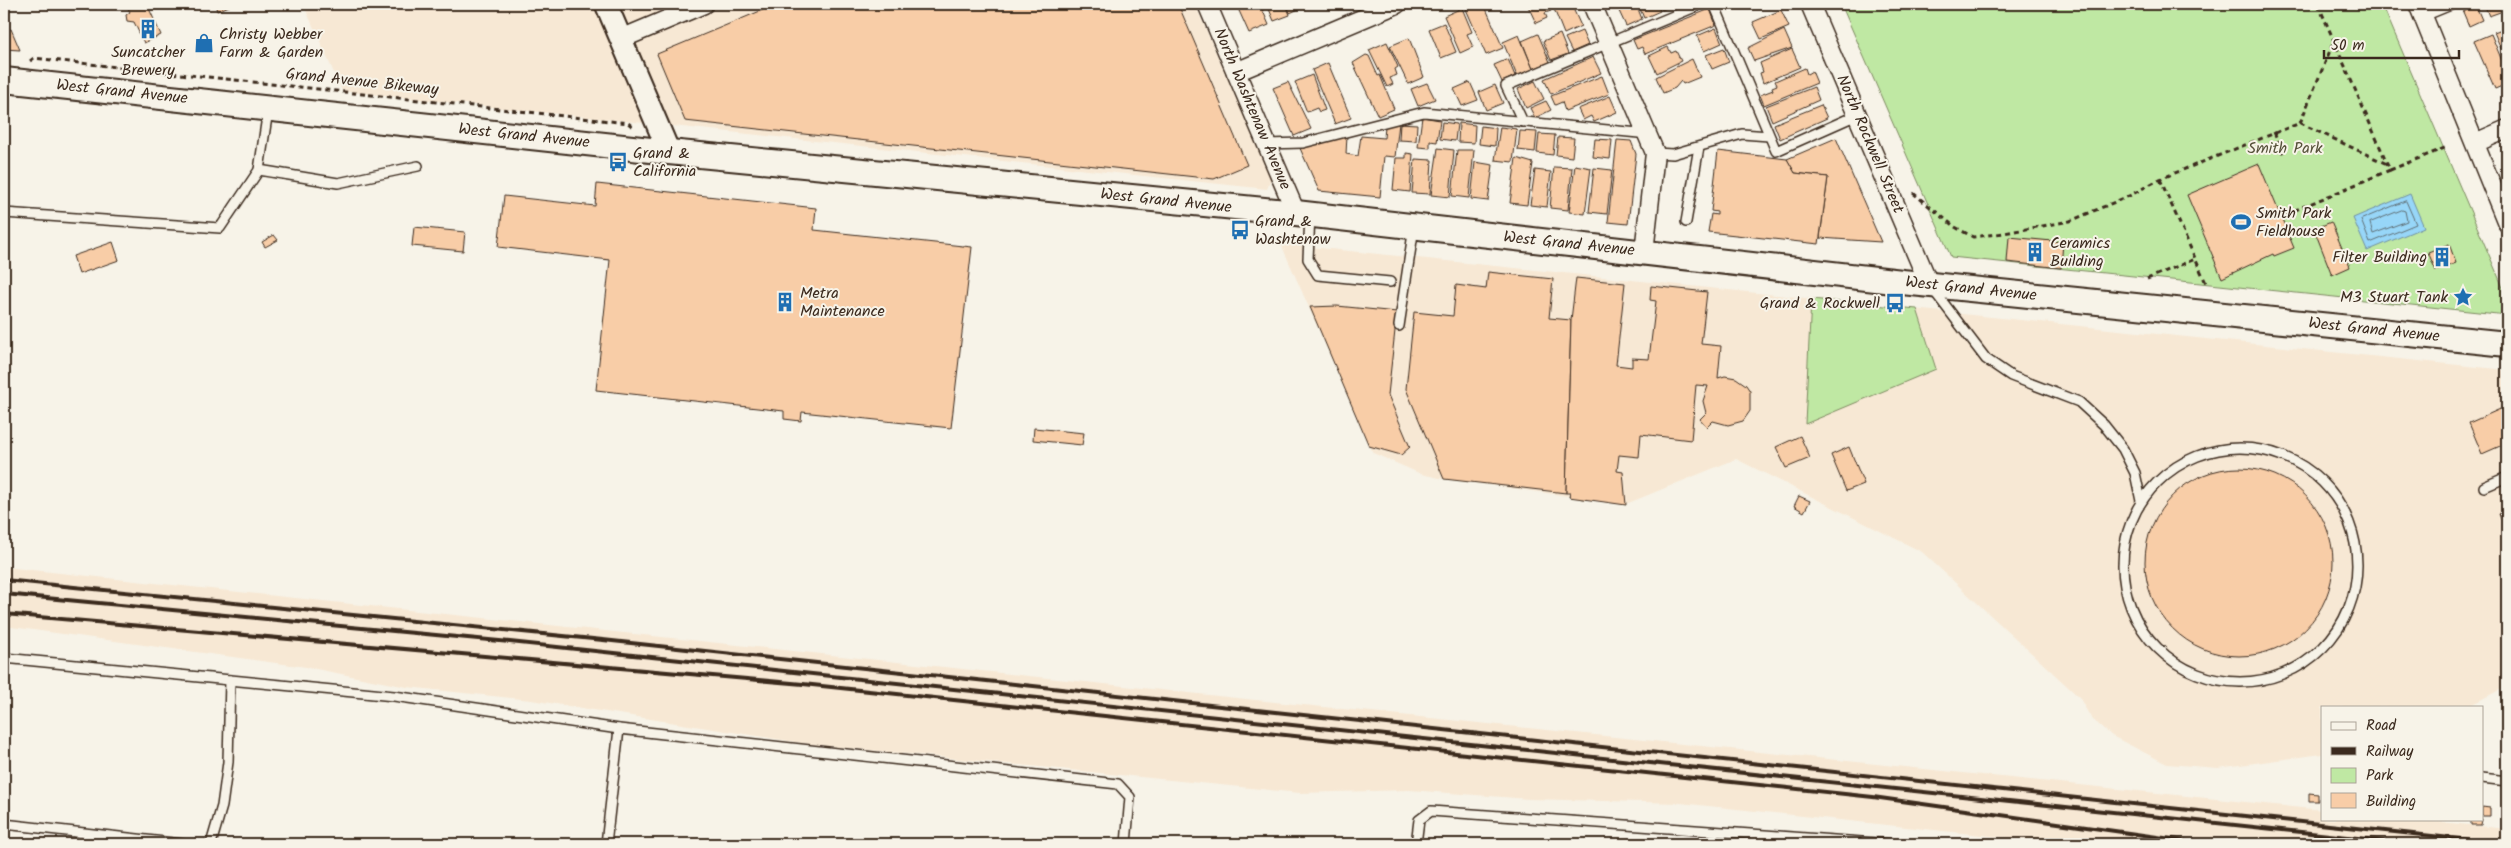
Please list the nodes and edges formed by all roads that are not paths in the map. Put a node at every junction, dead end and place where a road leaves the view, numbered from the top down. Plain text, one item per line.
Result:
1 (606, 4) edge
2 (704, 4) edge
3 (1207, 4) edge
4 (1397, 4) edge
5 (1592, 4) edge
6 (1702, 4) edge
7 (1714, 4) edge
8 (1810, 4) edge
9 (2453, 4) edge
10 (2421, 10) edge
11 (621, 38) junction
12 (1609, 43) junction
13 (1236, 72) junction
14 (4, 80) edge
15 (268, 108) junction
16 (1857, 115) junction
17 (1523, 122) junction
18 (2507, 129) edge
19 (1649, 134) junction
20 (1769, 136) junction
21 (2475, 143) junction
22 (1266, 144) junction
23 (1699, 147) junction
24 (669, 152) junction
25 (1655, 152) junction
26 (418, 166) dead end
27 (259, 170) junction
28 (4, 213) edge
29 (1303, 214) junction
30 (1686, 222) dead end
31 (2507, 223) edge
32 (1414, 227) junction
33 (1644, 252) junction
34 (1390, 282) dead end
35 (1929, 284) junction
36 (1399, 326) dead end
37 (2507, 344) edge
38 (2507, 477) edge
39 (2484, 487) dead end
40 (2141, 501) junction
41 (4, 658) edge
42 (230, 680) junction
43 (618, 728) junction
44 (2484, 778) edge
45 (2507, 781) edge
46 (4, 824) edge
47 (182, 844) edge
48 (210, 844) edge
49 (606, 844) edge
50 (1126, 844) edge
51 (1416, 844) edge
52 (1890, 844) edge

1 - 11 street
2 - 11 street
3 - 13 street, North Washtenaw Avenue
4 - 13 street
5 - 12 street
6 - 12 lane
7 - 20 lane
8 - 16 street, North Rockwell Street
9 - 10 lane
10 - 21 street
11 - 24 street
12 - 17 lane
12 - 19 street
13 - 22 street, North Washtenaw Avenue
14 - 15 main road, West Grand Avenue
15 - 24 main road, West Grand Avenue
15 - 27 lane
16 - 20 lane
16 - 35 street, North Rockwell Street
17 - 19 lane
17 - 22 lane
18 - 21 street
19 - 25 street
20 - 23 lane
21 - 31 street
22 - 29 street, North Washtenaw Avenue
23 - 25 lane
23 - 30 lane
24 - 29 main road, West Grand Avenue
25 - 33 street
26 - 27 lane
27 - 28 lane
29 - 32 main road, West Grand Avenue
29 - 34 lane
32 - 33 main road, West Grand Avenue
32 - 36 lane
33 - 35 main road, West Grand Avenue
35 - 37 main road, West Grand Avenue
35 - 40 lane
38 - 39 lane
40 - 40 lane
41 - 42 lane
42 - 43 lane
42 - 48 lane
43 - 49 lane
43 - 50 lane
44 - 45 lane
46 - 47 lane
51 - 52 lane

